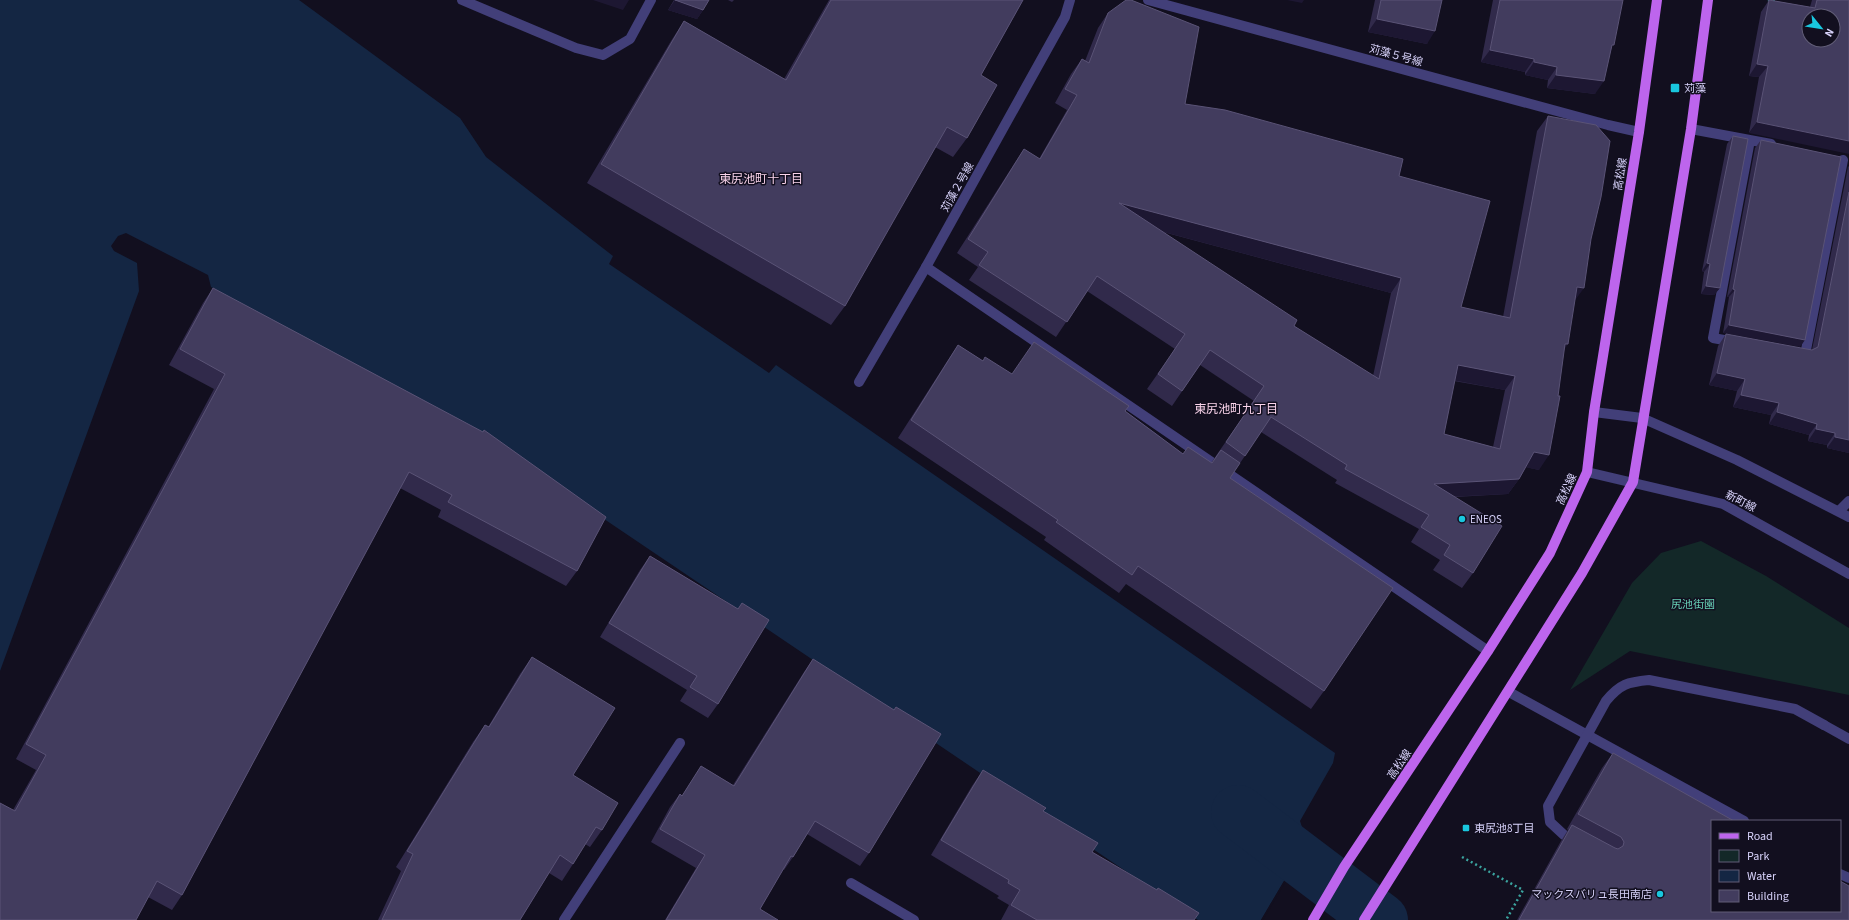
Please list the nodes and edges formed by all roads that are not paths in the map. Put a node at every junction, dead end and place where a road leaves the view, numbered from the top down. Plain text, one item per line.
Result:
1 (462, 0) edge
2 (651, 0) edge
3 (1070, 0) edge
4 (1148, 0) edge
5 (1657, 0) edge
6 (1708, 0) edge
7 (1691, 129) junction
8 (1638, 132) junction
9 (1750, 140) junction
10 (1781, 146) edge
11 (1842, 160) edge
12 (926, 267) junction
13 (1744, 344) edge
14 (1789, 352) edge
15 (859, 382) dead end
16 (1594, 412) junction
17 (1642, 418) junction
18 (1587, 472) junction
19 (1633, 482) junction
20 (1849, 501) edge
21 (1839, 511) junction
22 (1849, 517) edge
23 (1849, 574) edge
24 (1488, 652) junction
25 (1509, 692) junction
26 (1849, 739) edge
27 (680, 744) dead end
28 (1742, 820) edge
29 (1567, 836) edge
30 (851, 883) dead end
31 (564, 920) edge
32 (914, 920) edge
33 (1313, 920) edge
34 (1364, 920) edge

1 - 2 street
3 - 12 street, 苅藻２号線
4 - 8 street, 苅藻５号線
5 - 8 main road, 高松線
6 - 7 main road
7 - 9 street
7 - 17 main road
8 - 16 main road, 高松線
9 - 10 street
9 - 13 street
11 - 14 street
12 - 15 street, 苅藻２号線
12 - 24 street
16 - 17 street
16 - 18 main road, 高松線
17 - 19 main road
17 - 21 street
18 - 19 street, 新町線
18 - 24 main road, 高松線
19 - 23 street, 新町線
19 - 25 main road
20 - 21 street
21 - 22 street
24 - 33 main road, 高松線
25 - 28 street
25 - 34 main road
26 - 29 street, bridge
27 - 31 street
30 - 32 street

